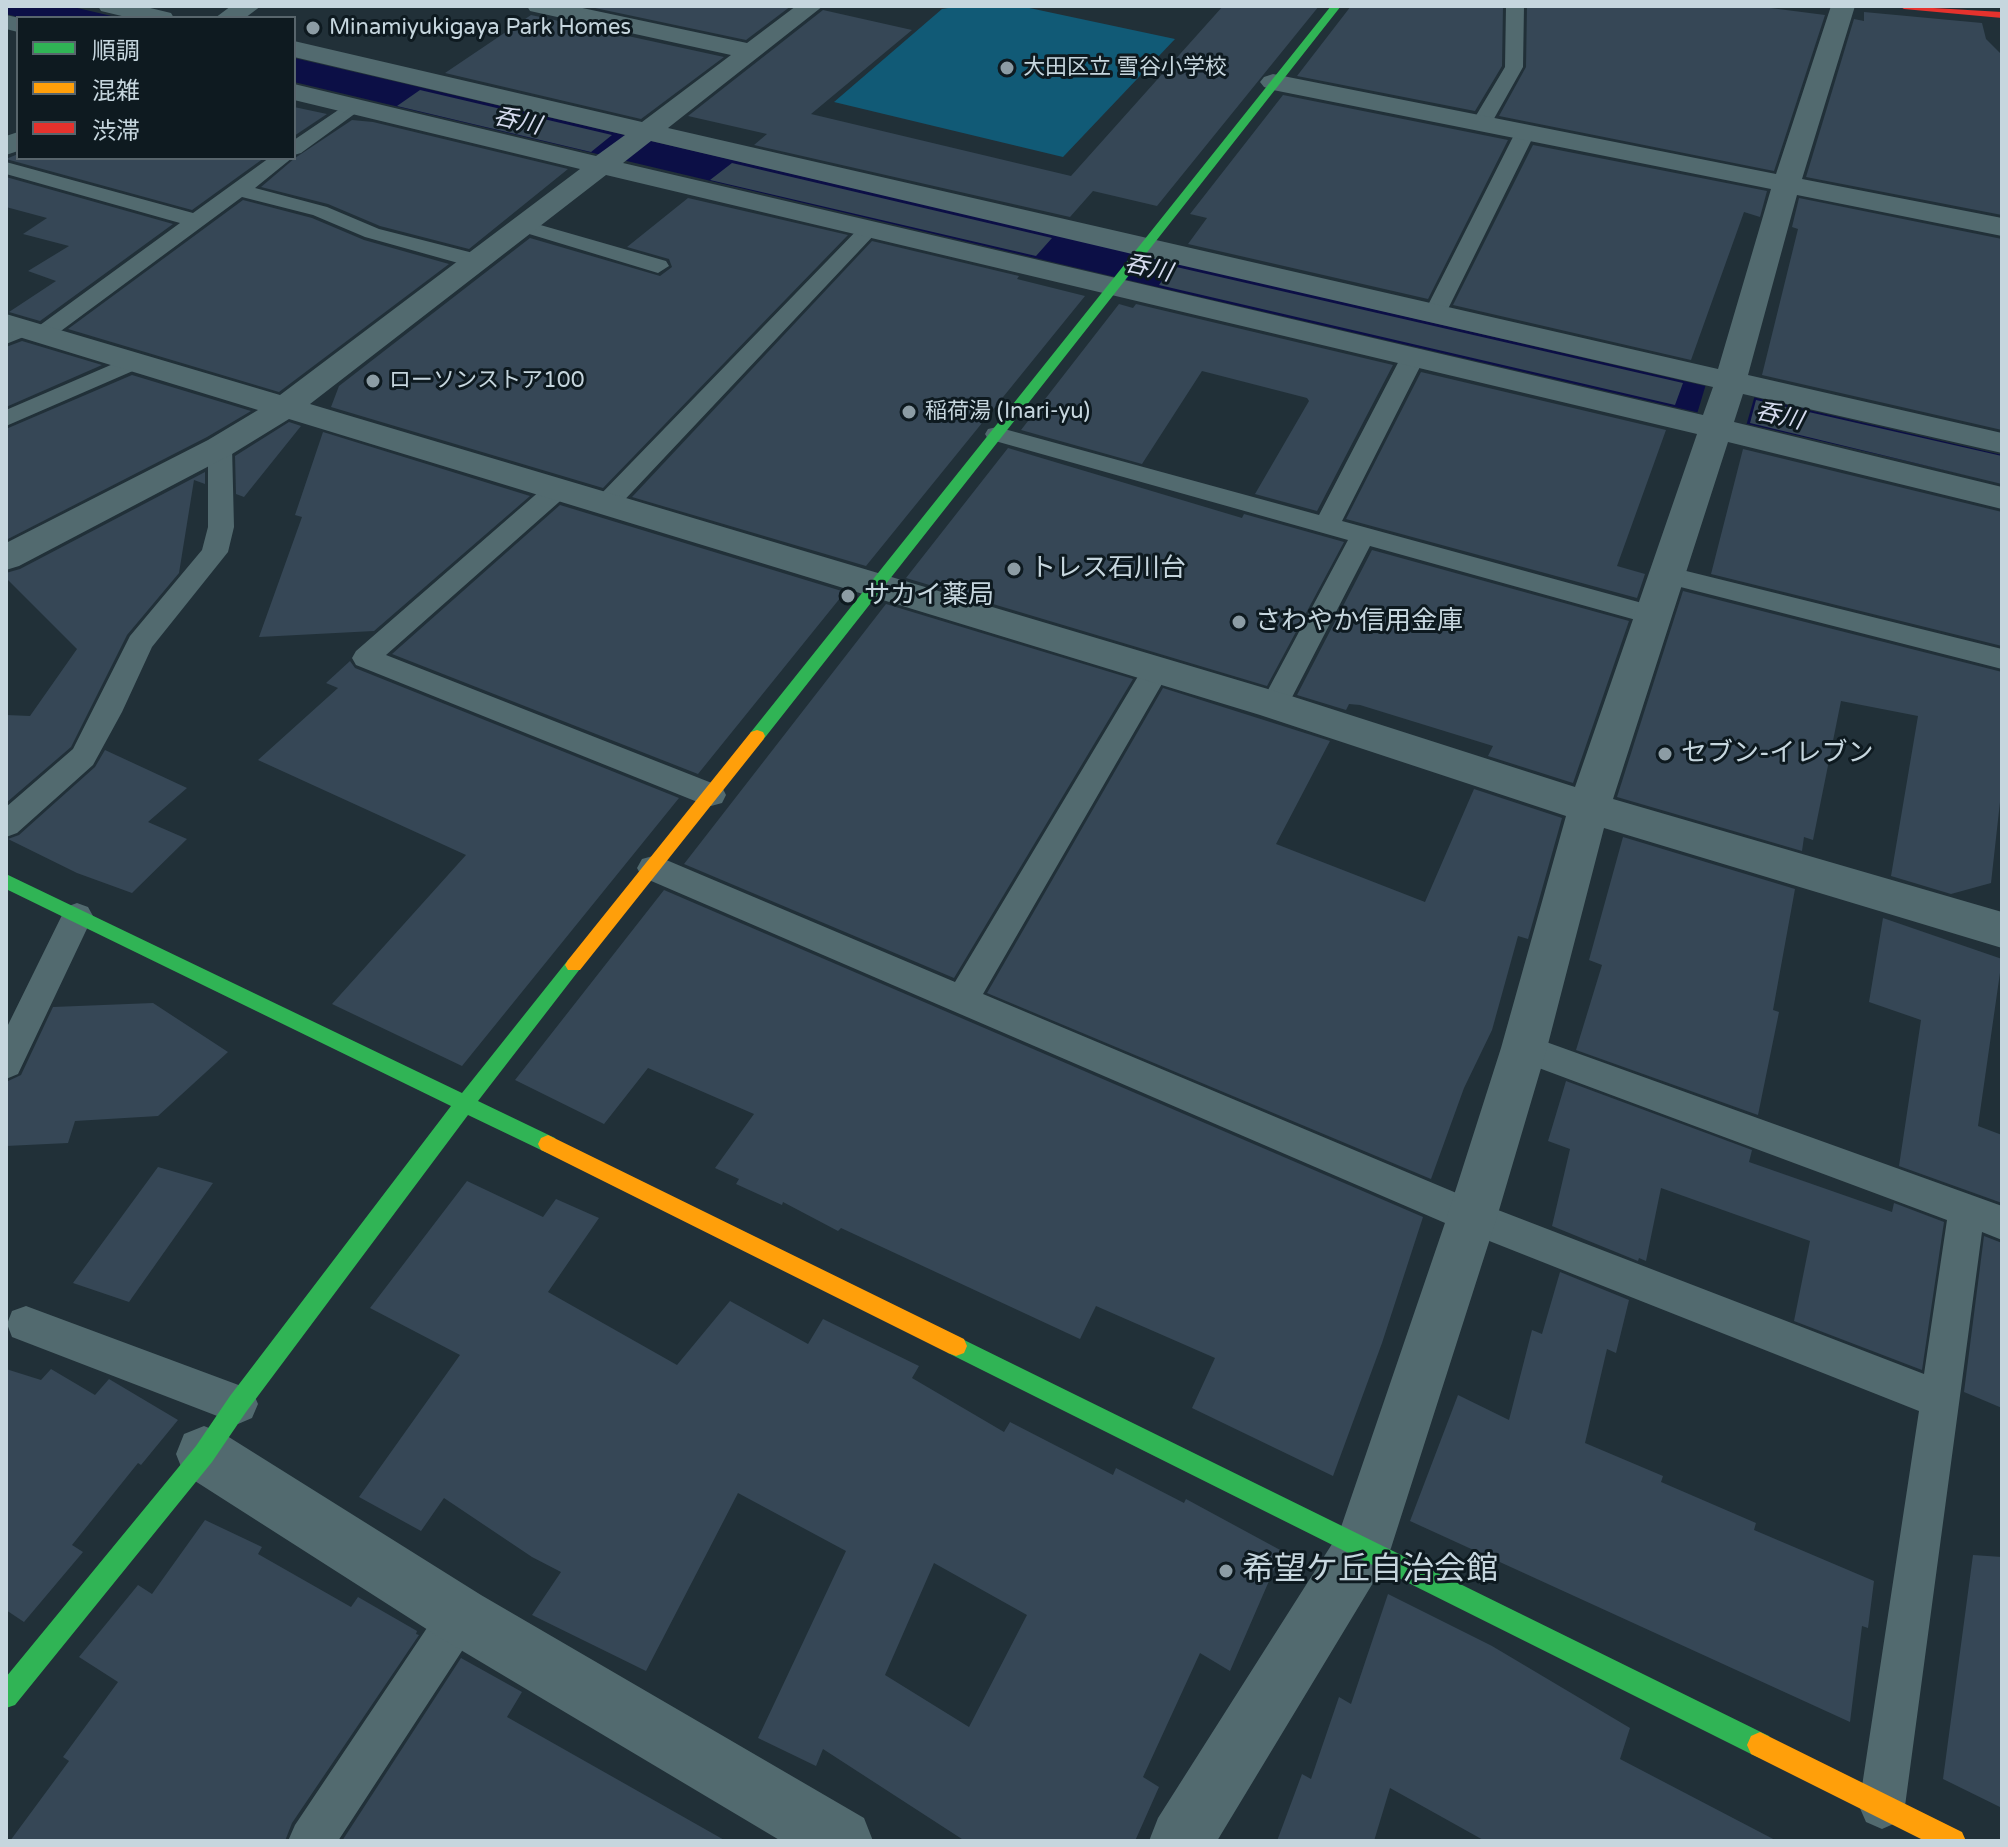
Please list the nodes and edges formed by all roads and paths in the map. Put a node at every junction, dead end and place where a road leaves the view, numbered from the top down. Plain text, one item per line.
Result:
1 (110, 6) edge
2 (249, 6) edge
3 (539, 6) edge
4 (811, 6) edge
5 (1336, 6) edge
6 (1515, 6) edge
7 (1843, 6) edge
8 (1904, 6) edge
9 (2002, 15) edge
10 (153, 16) edge
11 (231, 16) edge
12 (296, 49) edge
13 (750, 51) junction
14 (1273, 82) junction
15 (296, 92) edge
16 (353, 106) junction
17 (1481, 124) junction
18 (648, 132) junction
19 (1525, 133) junction
20 (296, 148) edge
21 (279, 160) edge
22 (605, 164) junction
23 (6, 168) edge
24 (1786, 185) junction
25 (239, 190) junction
26 (197, 221) junction
27 (523, 226) junction
28 (2002, 227) edge
29 (868, 230) junction
30 (1142, 250) junction
31 (477, 261) junction
32 (658, 266) dead end
33 (1116, 283) junction
34 (1435, 313) junction
35 (20, 331) edge
36 (1414, 355) junction
37 (134, 362) junction
38 (1729, 385) junction
39 (284, 408) junction
40 (6, 419) edge
41 (1714, 426) junction
42 (997, 434) junction
43 (2002, 443) edge
44 (220, 447) junction
45 (558, 489) junction
46 (2002, 498) edge
47 (607, 503) junction
48 (1327, 525) junction
49 (1363, 535) junction
50 (6, 558) edge
51 (1666, 575) junction
52 (879, 585) junction
53 (1654, 616) junction
54 (2002, 659) edge
55 (1156, 670) junction
56 (1274, 705) junction
57 (711, 795) junction
58 (1589, 808) junction
59 (6, 825) edge
60 (653, 868) junction
61 (6, 881) edge
62 (77, 916) junction
63 (2002, 930) edge
64 (962, 1000) junction
65 (1524, 1048) junction
66 (6, 1064) edge
67 (465, 1103) junction
68 (1984, 1216) edge
69 (1472, 1217) junction
70 (26, 1324) dead end
71 (1940, 1400) junction
72 (238, 1404) junction
73 (204, 1454) junction
74 (1362, 1548) junction
75 (460, 1616) junction
76 (6, 1696) edge
77 (1891, 1820) edge
78 (311, 1841) edge
79 (841, 1841) edge
80 (1181, 1841) edge
81 (1953, 1841) edge

1 - 10 street
2 - 11 street
3 - 13 street
4 - 13 street
5 - 14 street
6 - 17 lane
7 - 24 street
8 - 9 street
12 - 18 street
13 - 18 street
14 - 17 street
14 - 30 street
15 - 16 street
16 - 20 lane
16 - 22 street
17 - 19 street
18 - 22 street
18 - 30 street
19 - 24 street
19 - 34 lane
21 - 25 lane
22 - 27 street
22 - 29 street
23 - 26 lane
24 - 28 street
24 - 38 street
25 - 26 lane
25 - 31 lane
26 - 35 lane
27 - 31 street
27 - 32 lane
29 - 33 street
29 - 47 lane
30 - 33 street
30 - 34 street
31 - 39 street
33 - 36 street
33 - 42 street
34 - 38 street
35 - 37 street
36 - 41 street
36 - 48 lane
37 - 39 street
37 - 40 lane
38 - 41 street
38 - 43 street
39 - 44 street
39 - 45 street
41 - 46 street
41 - 51 street
42 - 48 lane
42 - 52 street
44 - 50 street
44 - 59 lane
45 - 47 street
45 - 57 lane
47 - 52 street
48 - 49 lane
49 - 53 lane
49 - 56 lane
51 - 53 street
51 - 54 lane
52 - 55 street
52 - 57 street
53 - 58 street
55 - 56 street
55 - 64 lane
56 - 58 street
57 - 60 street
58 - 63 street
58 - 65 street
60 - 64 lane
60 - 67 street
61 - 62 street
62 - 66 lane
62 - 67 street
64 - 69 lane
65 - 68 lane
65 - 69 street
67 - 72 street
67 - 74 street
68 - 71 lane
69 - 71 lane
69 - 74 street
70 - 72 lane
71 - 77 lane
72 - 73 street
73 - 75 street
73 - 76 street
74 - 77 street
74 - 80 street
75 - 78 lane
75 - 79 street
77 - 81 street

